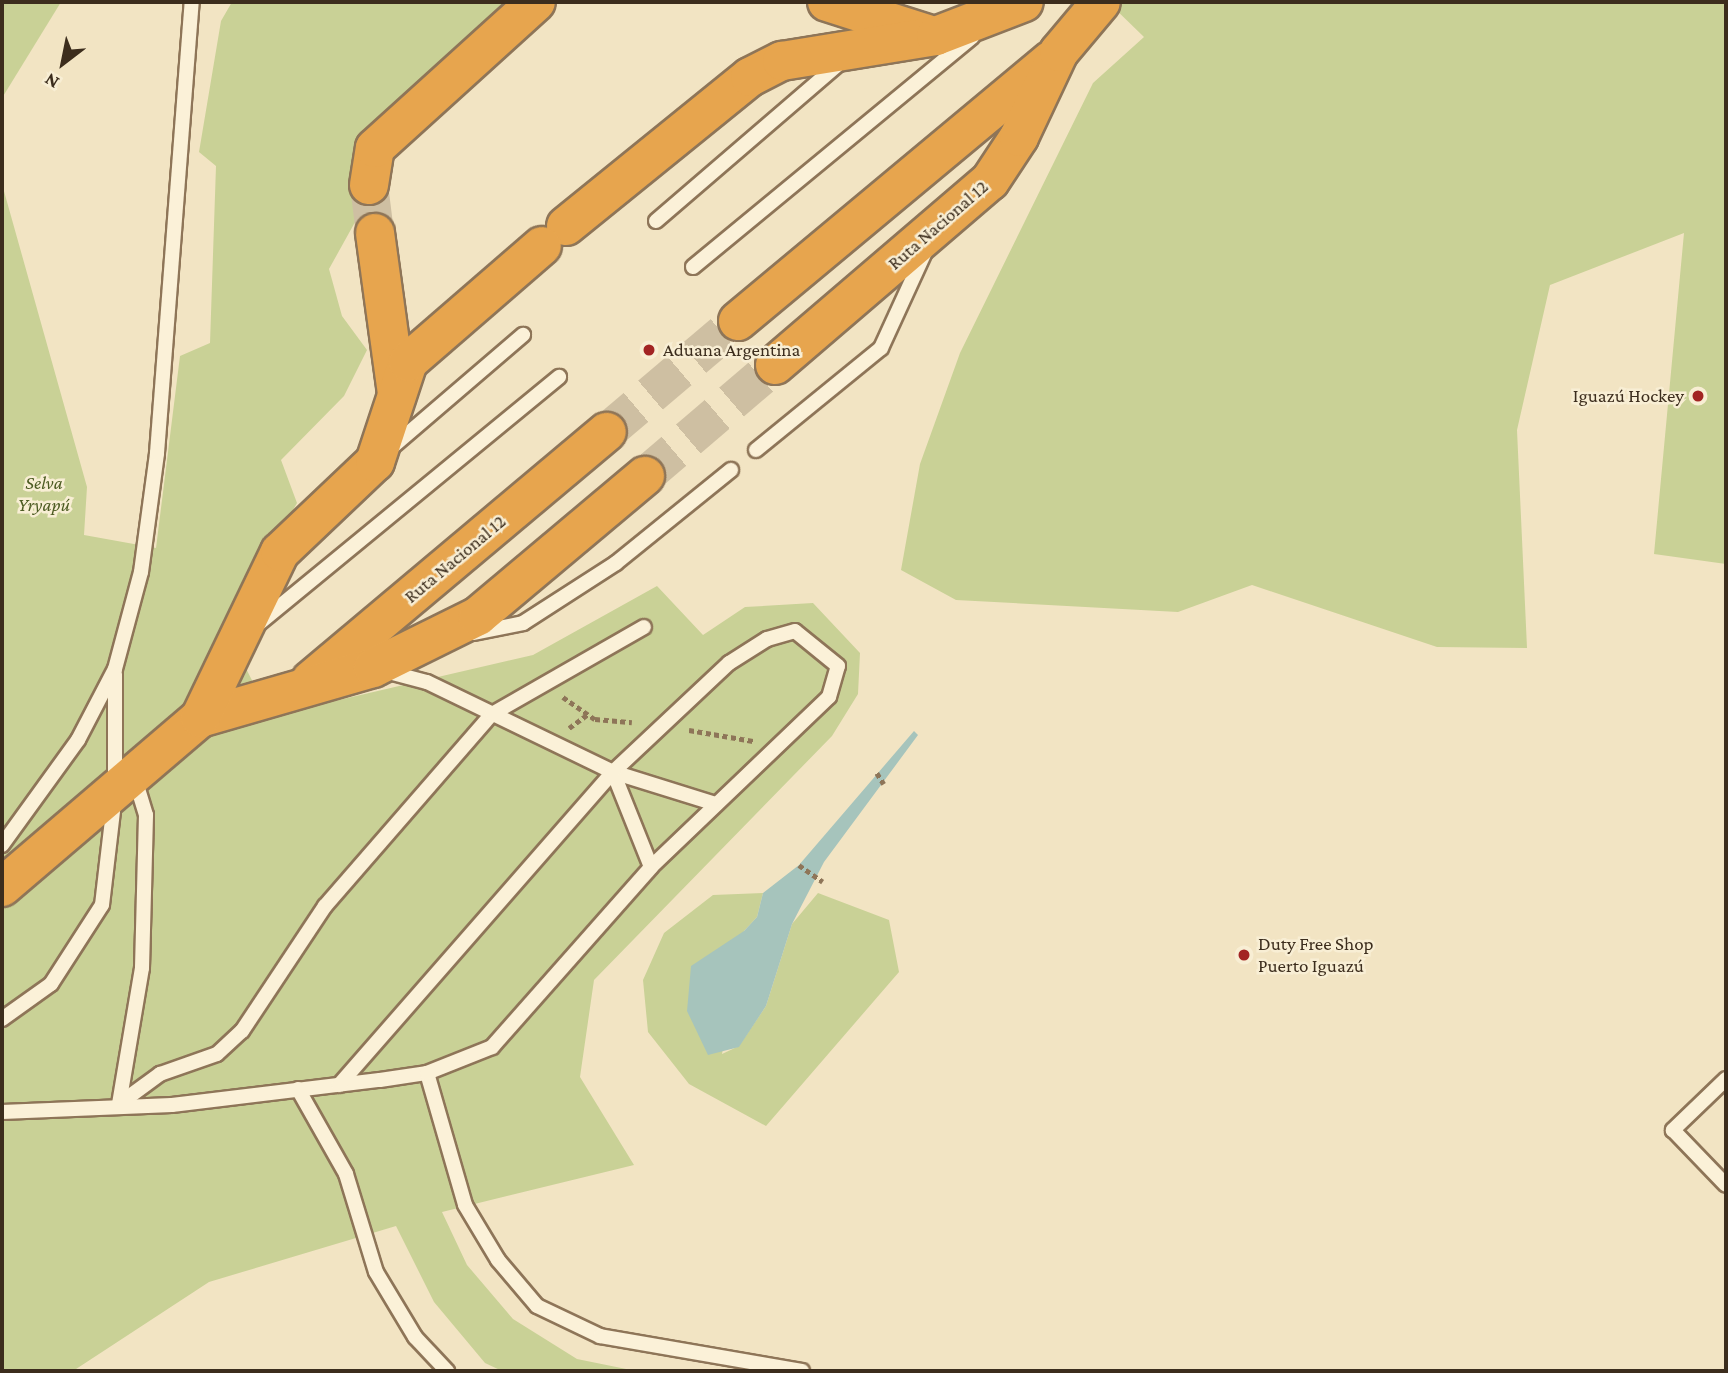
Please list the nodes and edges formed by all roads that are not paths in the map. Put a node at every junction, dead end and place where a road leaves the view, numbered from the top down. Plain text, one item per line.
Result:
1 (192, 2) edge
2 (536, 2) edge
3 (827, 2) edge
4 (1101, 2) edge
5 (1016, 5) edge
6 (936, 36) junction
7 (1059, 52) junction
8 (851, 53) junction
9 (369, 185) tunnel mouth
10 (656, 221) dead end
11 (937, 226) junction
12 (375, 233) tunnel mouth
13 (693, 267) dead end
14 (738, 321) tunnel mouth
15 (523, 335) dead end
16 (775, 365) tunnel mouth
17 (559, 377) dead end
18 (397, 395) junction
19 (607, 432) tunnel mouth
20 (756, 450) dead end
21 (375, 462) junction
22 (731, 470) dead end
23 (645, 476) tunnel mouth
24 (643, 627) dead end
25 (234, 644) junction
26 (418, 645) junction
27 (373, 668) junction
28 (115, 669) junction
29 (304, 686) junction
30 (492, 714) junction
31 (200, 718) junction
32 (612, 772) junction
33 (125, 787) junction
34 (716, 804) junction
35 (2, 845) edge
36 (651, 867) junction
37 (2, 887) edge
38 (2, 1019) edge
39 (427, 1073) junction
40 (1726, 1079) edge
41 (339, 1085) junction
42 (298, 1089) junction
43 (119, 1104) junction
44 (2, 1112) edge
45 (1726, 1185) edge
46 (447, 1371) edge
47 (802, 1371) edge

1 - 28 lane
2 - 9 highway
3 - 6 highway
4 - 7 highway, Ruta Nacional 12
5 - 6 highway, Ruta Nacional 12
5 - 13 lane
6 - 8 highway, Ruta Nacional 12
7 - 11 highway, Ruta Nacional 12
7 - 14 highway, Ruta Nacional 12
8 - 10 lane
8 - 18 highway, Ruta Nacional 12
11 - 16 highway, Ruta Nacional 12
11 - 20 lane
12 - 18 highway, Ruta Nacional 12
15 - 21 lane
17 - 25 lane
18 - 21 highway, Ruta Nacional 12
19 - 29 highway, Ruta Nacional 12
21 - 25 highway, Ruta Nacional 12
22 - 26 lane
23 - 26 highway, Ruta Nacional 12
24 - 30 lane
25 - 31 highway, Ruta Nacional 12
26 - 27 highway, Ruta Nacional 12
27 - 29 highway, Ruta Nacional 12
27 - 30 lane
28 - 33 lane
28 - 35 lane
29 - 31 highway, Ruta Nacional 12
30 - 32 lane
30 - 43 lane
31 - 33 highway, Ruta Nacional 12
32 - 34 lane
32 - 34 lane
32 - 36 lane
32 - 41 lane
33 - 37 highway, Ruta Nacional 12
33 - 38 lane
33 - 43 lane
34 - 36 lane
36 - 39 lane
39 - 41 lane
39 - 47 lane
40 - 45 lane
41 - 42 lane
42 - 43 lane
42 - 46 lane
43 - 44 lane

